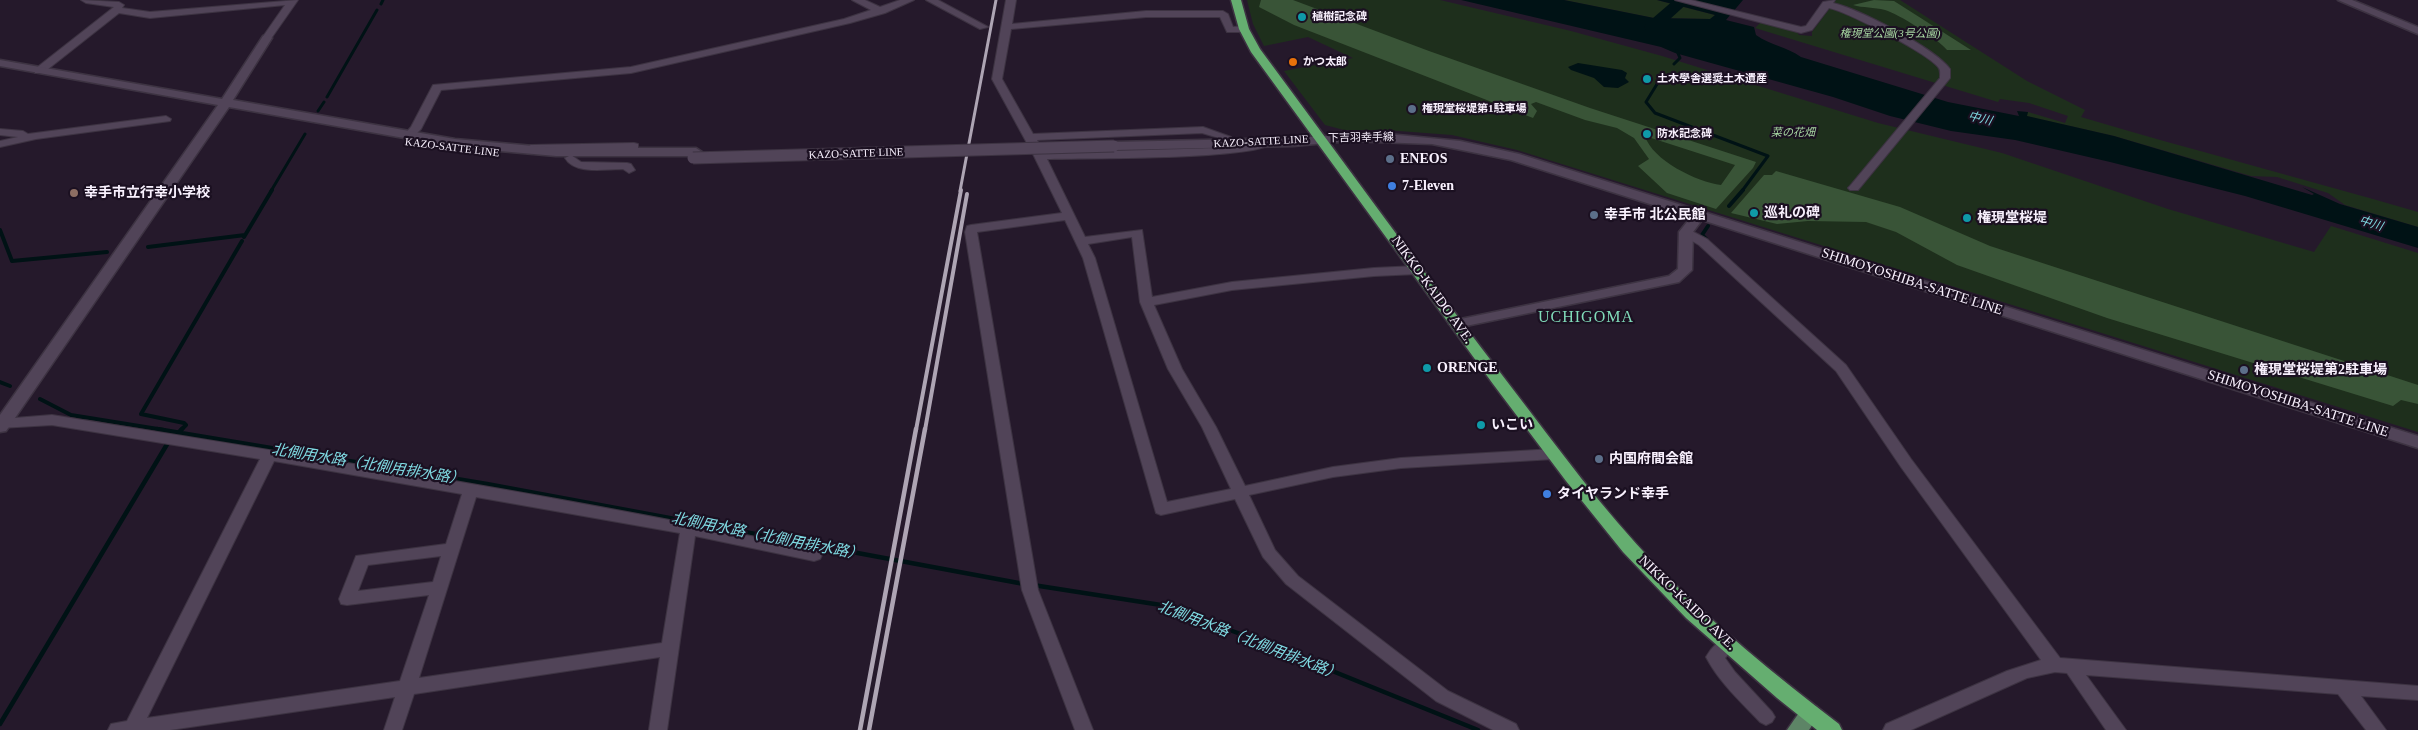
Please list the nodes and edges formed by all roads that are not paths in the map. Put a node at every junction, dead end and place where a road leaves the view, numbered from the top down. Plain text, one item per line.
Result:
1 (86, 0) edge
2 (858, 0) edge
3 (910, 0) edge
4 (931, 0) edge
5 (1011, 0) edge
6 (1236, 0) edge
7 (1680, 0) edge
8 (2344, 0) edge
9 (292, 1) edge
10 (1828, 2) edge
11 (117, 10) junction
12 (882, 11) junction
13 (983, 27) dead end
14 (1006, 27) junction
15 (1244, 30) junction
16 (2418, 31) edge
17 (267, 38) joint
18 (0, 63) edge
19 (0, 70) edge
20 (39, 71) junction
21 (224, 107) junction
22 (166, 119) dead end
23 (0, 132) edge
24 (36, 136) junction
25 (408, 136) junction
26 (1028, 137) junction
27 (1226, 137) junction
28 (1321, 139) junction
29 (1114, 143) junction
30 (1267, 143) junction
31 (0, 144) edge
32 (634, 146) dead end
33 (520, 150) junction
34 (694, 155) junction
35 (1040, 156) junction
36 (571, 158) junction
37 (629, 170) dead end
38 (1854, 188) dead end
39 (1699, 215) junction
40 (1069, 216) junction
41 (1686, 232) junction
42 (1081, 241) junction
43 (1417, 270) junction
44 (1146, 302) junction
45 (1456, 324) junction
46 (1, 426) edge
47 (2418, 442) edge
48 (1554, 454) junction
49 (269, 455) junction
50 (471, 490) junction
51 (1239, 492) junction
52 (692, 529) junction
53 (452, 549) junction
54 (814, 555) dead end
55 (440, 587) junction
56 (1728, 644) junction
57 (670, 649) junction
58 (2055, 665) junction
59 (2073, 666) junction
60 (2343, 686) junction
61 (407, 687) junction
62 (2418, 692) edge
63 (1810, 713) junction
64 (1766, 717) dead end
65 (127, 729) edge
66 (394, 730) edge
67 (658, 730) edge
68 (1084, 730) edge
69 (1510, 730) edge
70 (1798, 730) edge
71 (1832, 730) edge
72 (1892, 730) edge
73 (2117, 730) edge
74 (2377, 730) edge

1 - 11 street
2 - 12 street
3 - 12 street
4 - 13 street
5 - 14 street
6 - 15 highway, NIKKO-KAIDO AVE.
7 - 10 street
8 - 16 main road
9 - 11 street
9 - 17 street
10 - 38 street
11 - 20 street
12 - 25 street
14 - 15 street
14 - 26 street
15 - 28 highway, NIKKO-KAIDO AVE.
17 - 21 main road
18 - 20 main road, KAZO-SATTE LINE
19 - 21 main road, KAZO-SATTE LINE
20 - 21 main road, KAZO-SATTE LINE
21 - 25 main road, KAZO-SATTE LINE
21 - 36 main road, KAZO-SATTE LINE
21 - 46 main road
22 - 24 street
23 - 24 street
24 - 31 street
25 - 33 main road, KAZO-SATTE LINE
26 - 27 street
26 - 35 street
27 - 28 main road, KAZO-SATTE LINE
27 - 29 main road, KAZO-SATTE LINE
28 - 30 main road, KAZO-SATTE LINE
28 - 39 main road, 下吉羽幸手線
28 - 43 highway, NIKKO-KAIDO AVE.
29 - 30 main road, KAZO-SATTE LINE
29 - 34 main road, KAZO-SATTE LINE, bridge
30 - 35 street
32 - 33 street
33 - 34 main road, KAZO-SATTE LINE
34 - 36 main road, KAZO-SATTE LINE
35 - 40 street
36 - 37 street
39 - 41 main road
39 - 47 main road, SHIMOYOSHIBA-SATTE LINE
40 - 42 street
40 - 68 street
41 - 45 main road
41 - 58 street
42 - 44 street
42 - 51 street
43 - 44 street
43 - 45 highway, NIKKO-KAIDO AVE.
44 - 51 street
45 - 48 highway, NIKKO-KAIDO AVE.
46 - 49 street
48 - 51 street
48 - 56 highway, NIKKO-KAIDO AVE.
49 - 50 street
49 - 65 street
50 - 52 street
50 - 53 street
51 - 69 street
52 - 54 street
52 - 57 street
53 - 55 street
53 - 55 street
55 - 61 street
56 - 63 highway, NIKKO-KAIDO AVE.
56 - 64 street
57 - 61 street
57 - 67 street
58 - 59 street
58 - 72 street
59 - 60 street
59 - 73 street
60 - 62 street
60 - 74 street
61 - 65 street
61 - 66 street
63 - 70 main road
63 - 71 highway, NIKKO-KAIDO AVE.

